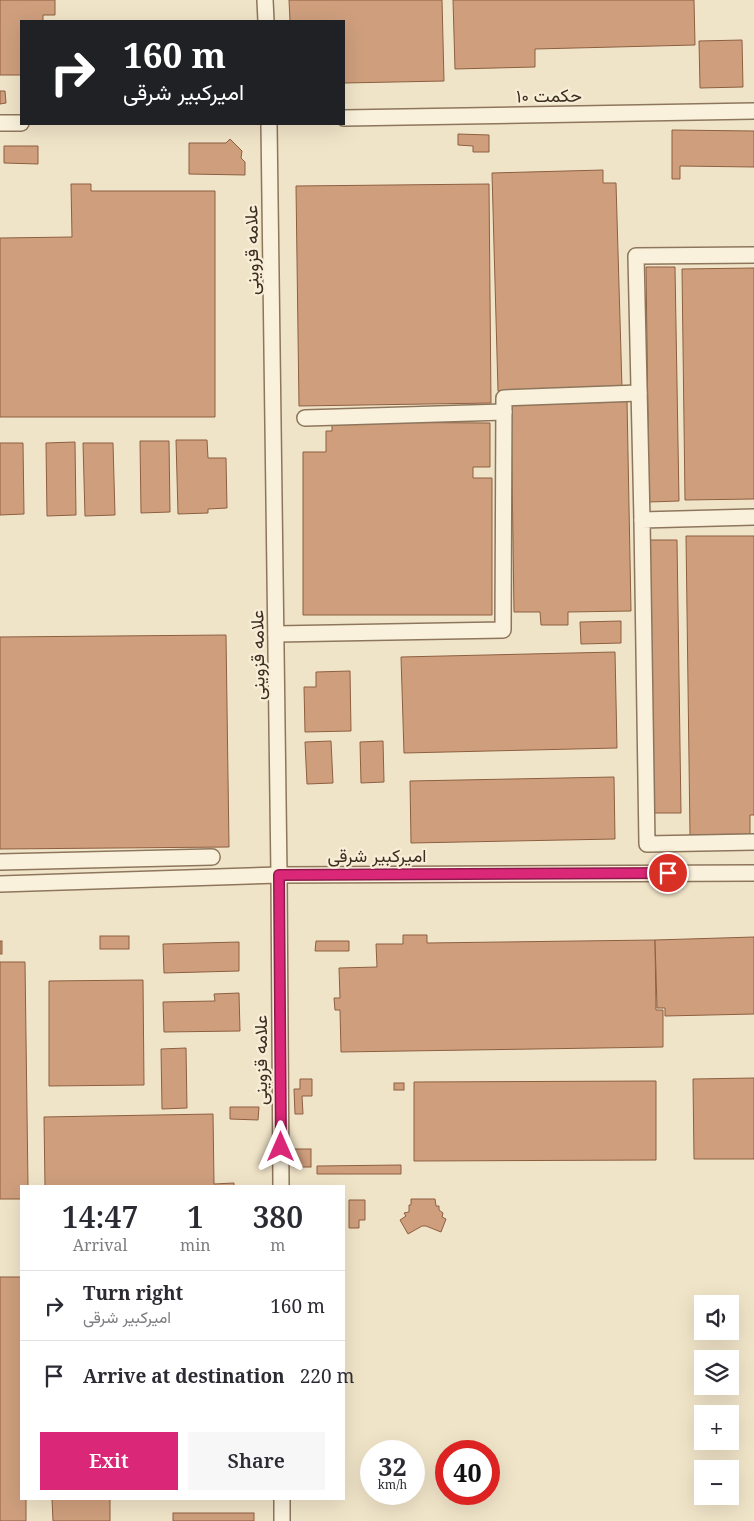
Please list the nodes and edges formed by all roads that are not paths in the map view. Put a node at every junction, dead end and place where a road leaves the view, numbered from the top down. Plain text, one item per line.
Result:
1 (265, 0) edge
2 (266, 20) edge
3 (754, 112) edge
4 (345, 118) edge
5 (20, 123) edge
6 (0, 124) edge
7 (269, 125) edge
8 (754, 255) edge
9 (640, 393) junction
10 (504, 412) junction
11 (305, 418) dead end
12 (754, 517) edge
13 (642, 520) junction
14 (276, 634) junction
15 (754, 842) edge
16 (212, 857) dead end
17 (0, 862) edge
18 (754, 873) edge
19 (279, 875) junction
20 (0, 884) edge
21 (281, 1185) edge
22 (282, 1500) edge
23 (282, 1521) edge

1 - 2 street
3 - 4 street, حکمت ۱۰
5 - 6 street
7 - 14 street, علامه قزوینی
8 - 9 street
9 - 10 street
9 - 13 street
10 - 11 street
10 - 14 street
12 - 13 street
13 - 15 street
14 - 19 street, علامه قزوینی
16 - 17 street
18 - 19 street, امیرکبیر شرقی
19 - 20 street, امیرکبیر شرقی
19 - 21 street, علامه قزوینی
22 - 23 street

